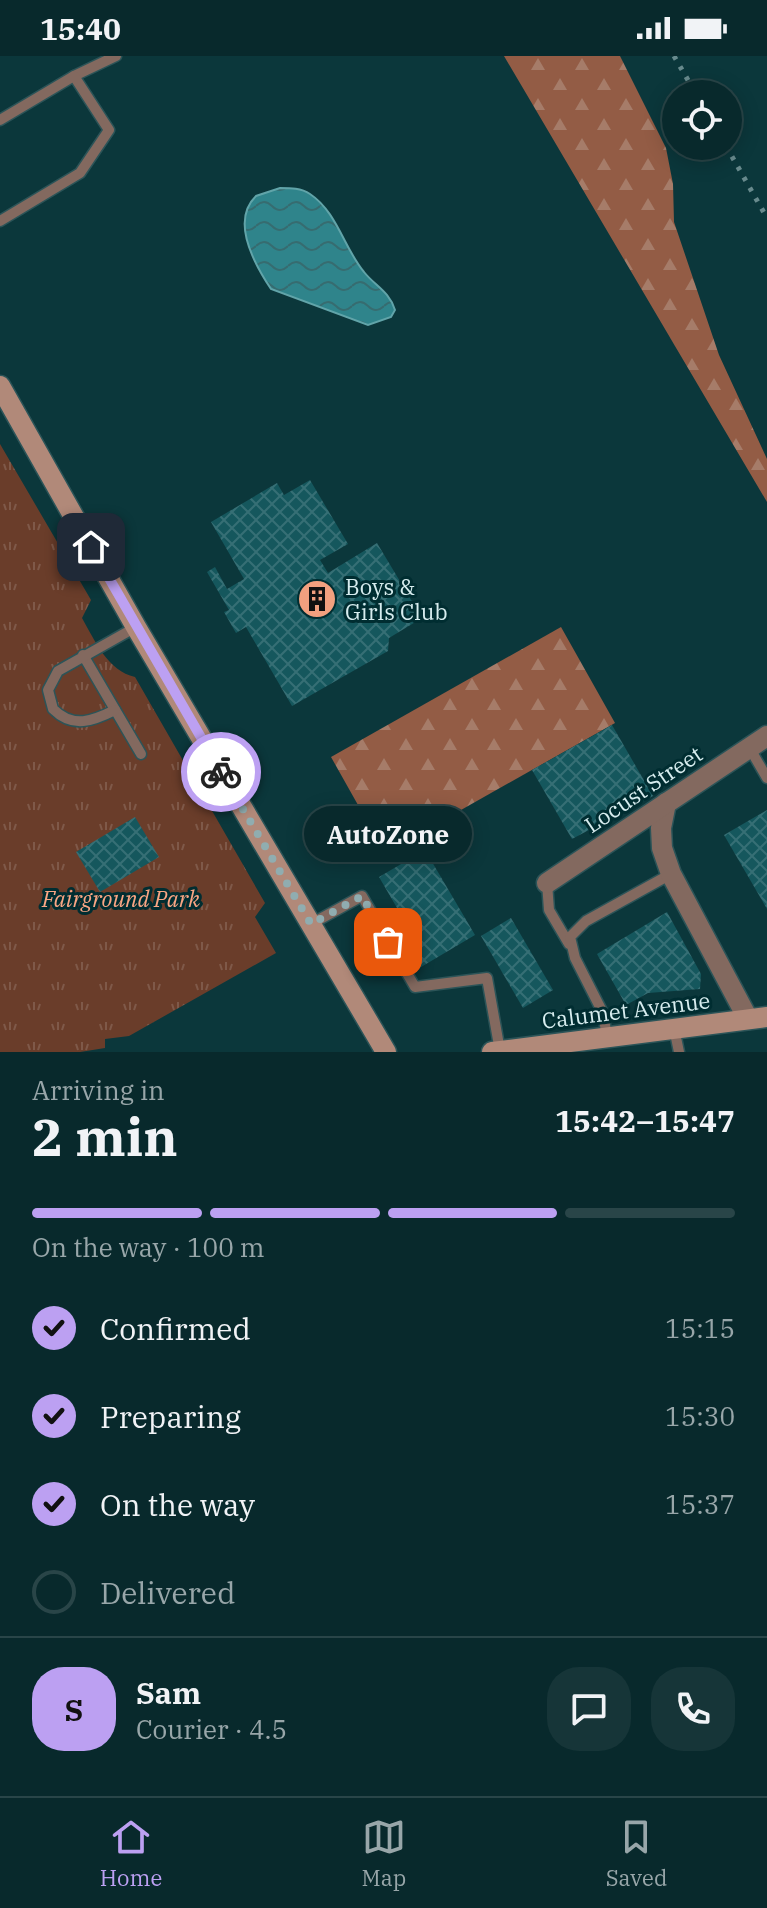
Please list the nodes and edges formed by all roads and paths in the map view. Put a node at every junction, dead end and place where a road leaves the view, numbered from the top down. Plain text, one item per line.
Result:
1 (116, 56) edge
2 (74, 76) junction
3 (0, 120) edge
4 (0, 221) edge
5 (0, 386) edge
6 (136, 627) junction
7 (83, 655) junction
8 (115, 710) junction
9 (758, 742) edge
10 (141, 754) dead end
11 (767, 778) edge
12 (666, 803) junction
13 (671, 874) junction
14 (547, 883) joint
15 (311, 924) junction
16 (570, 946) junction
17 (757, 1018) edge
18 (674, 1028) junction
19 (607, 1037) junction
20 (548, 1048) edge
21 (500, 1051) edge
22 (386, 1052) edge
23 (492, 1052) edge
24 (679, 1052) edge

1 - 2 lane
2 - 3 lane
2 - 4 lane
5 - 6 street
6 - 7 lane
6 - 15 street
7 - 8 lane
7 - 8 lane
8 - 10 lane
9 - 11 lane
9 - 12 street, Locust Street
12 - 13 street
12 - 14 street, Locust Street
13 - 16 lane
13 - 17 street
14 - 16 lane
15 - 21 lane
15 - 22 street
16 - 19 lane
17 - 18 street, Calumet Avenue
18 - 19 street, Calumet Avenue
18 - 24 lane
19 - 20 street, Calumet Avenue
20 - 21 street, Calumet Avenue
21 - 23 street, Calumet Avenue

